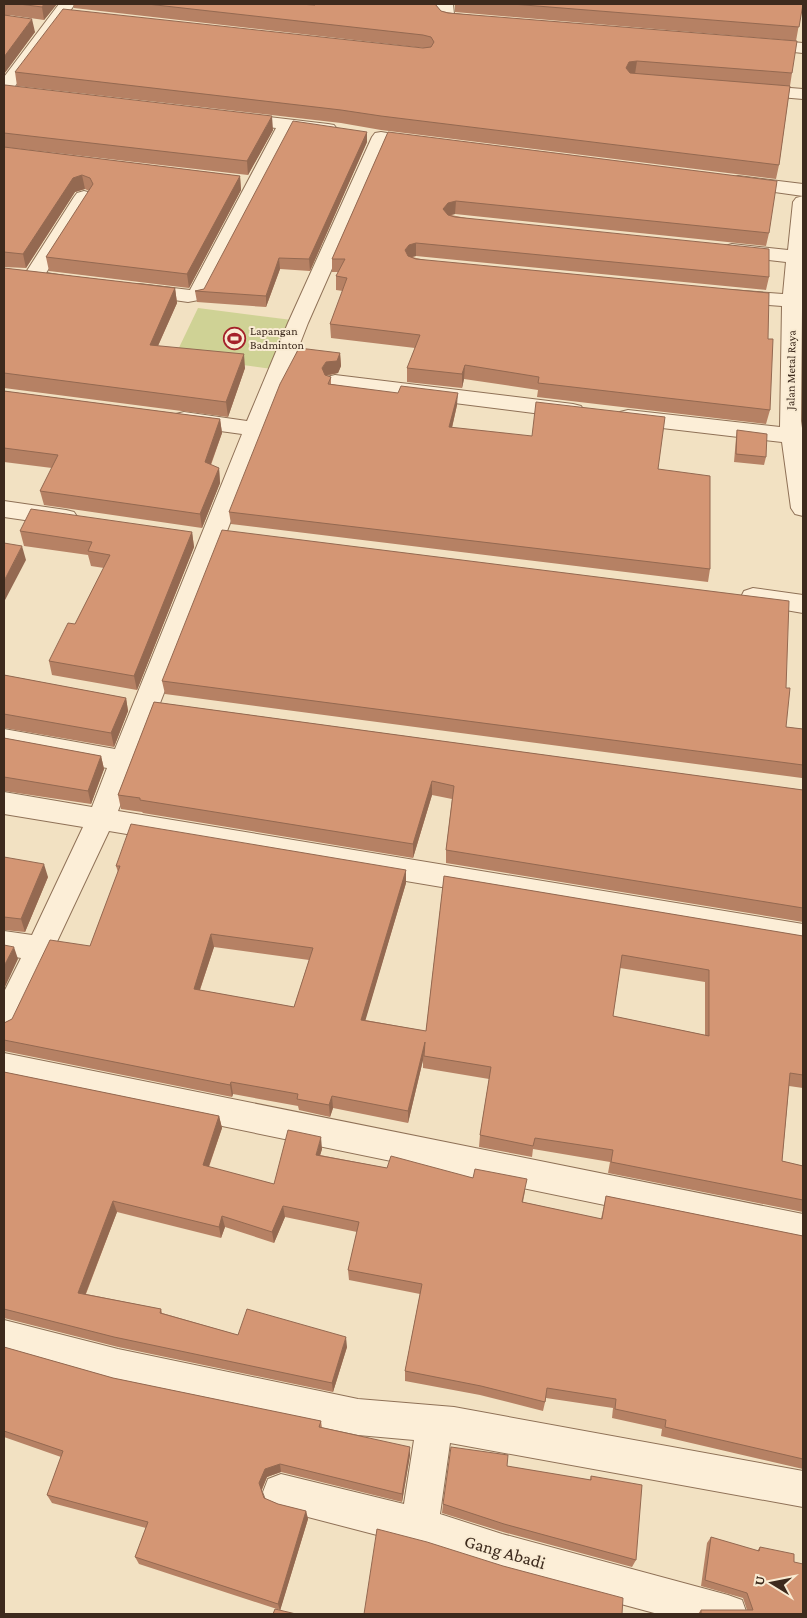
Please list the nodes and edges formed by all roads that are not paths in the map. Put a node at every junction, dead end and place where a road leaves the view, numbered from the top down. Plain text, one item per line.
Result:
1 (442, 4) edge
2 (68, 11) edge
3 (492, 23) edge
4 (30, 25) edge
5 (48, 28) junction
6 (744, 43) edge
7 (803, 48) edge
8 (734, 88) edge
9 (4, 90) edge
10 (23, 94) edge
11 (803, 94) edge
12 (219, 116) edge
13 (287, 124) junction
14 (725, 180) edge
15 (803, 190) edge
16 (84, 197) edge
17 (802, 216) edge
18 (718, 249) edge
19 (797, 257) junction
20 (80, 282) edge
21 (119, 287) edge
22 (713, 294) edge
23 (798, 300) edge
24 (335, 382) dead end
25 (797, 392) edge
26 (168, 417) edge
27 (255, 428) junction
28 (793, 436) junction
29 (803, 498) edge
30 (4, 509) edge
31 (83, 520) edge
32 (238, 534) edge
33 (205, 536) junction
34 (734, 595) edge
35 (803, 604) edge
36 (136, 701) junction
37 (175, 707) edge
38 (4, 739) edge
39 (123, 761) junction
40 (4, 803) edge
41 (101, 818) junction
42 (803, 936) edge
43 (4, 942) edge
44 (40, 949) junction
45 (4, 1022) edge
46 (4, 1067) edge
47 (803, 1230) edge
48 (4, 1337) edge
49 (435, 1423) junction
50 (803, 1489) edge
51 (281, 1492) dead end
52 (419, 1527) junction
53 (728, 1614) edge

1 - 3 street
2 - 5 street
4 - 5 street
5 - 9 street
6 - 7 street
8 - 11 street
9 - 10 street
12 - 13 street
13 - 21 street
13 - 27 street
14 - 15 street
16 - 20 street
17 - 19 street, Jalan Metal Raya
18 - 19 street
19 - 23 street, Jalan Metal Raya
22 - 23 street
23 - 25 street, Jalan Metal Raya
24 - 28 street
25 - 28 street, Jalan Metal Raya
26 - 27 street
27 - 33 street
28 - 29 street, Jalan Metal Raya
30 - 31 street
32 - 33 street
33 - 36 street
34 - 35 street
36 - 37 street
36 - 39 street
38 - 39 street
39 - 41 street
40 - 41 street
41 - 42 street
41 - 44 street
43 - 44 street
44 - 45 street
46 - 47 street
48 - 49 street
49 - 50 street
49 - 52 street
51 - 52 street, Gang Abadi
52 - 53 street, Gang Abadi

